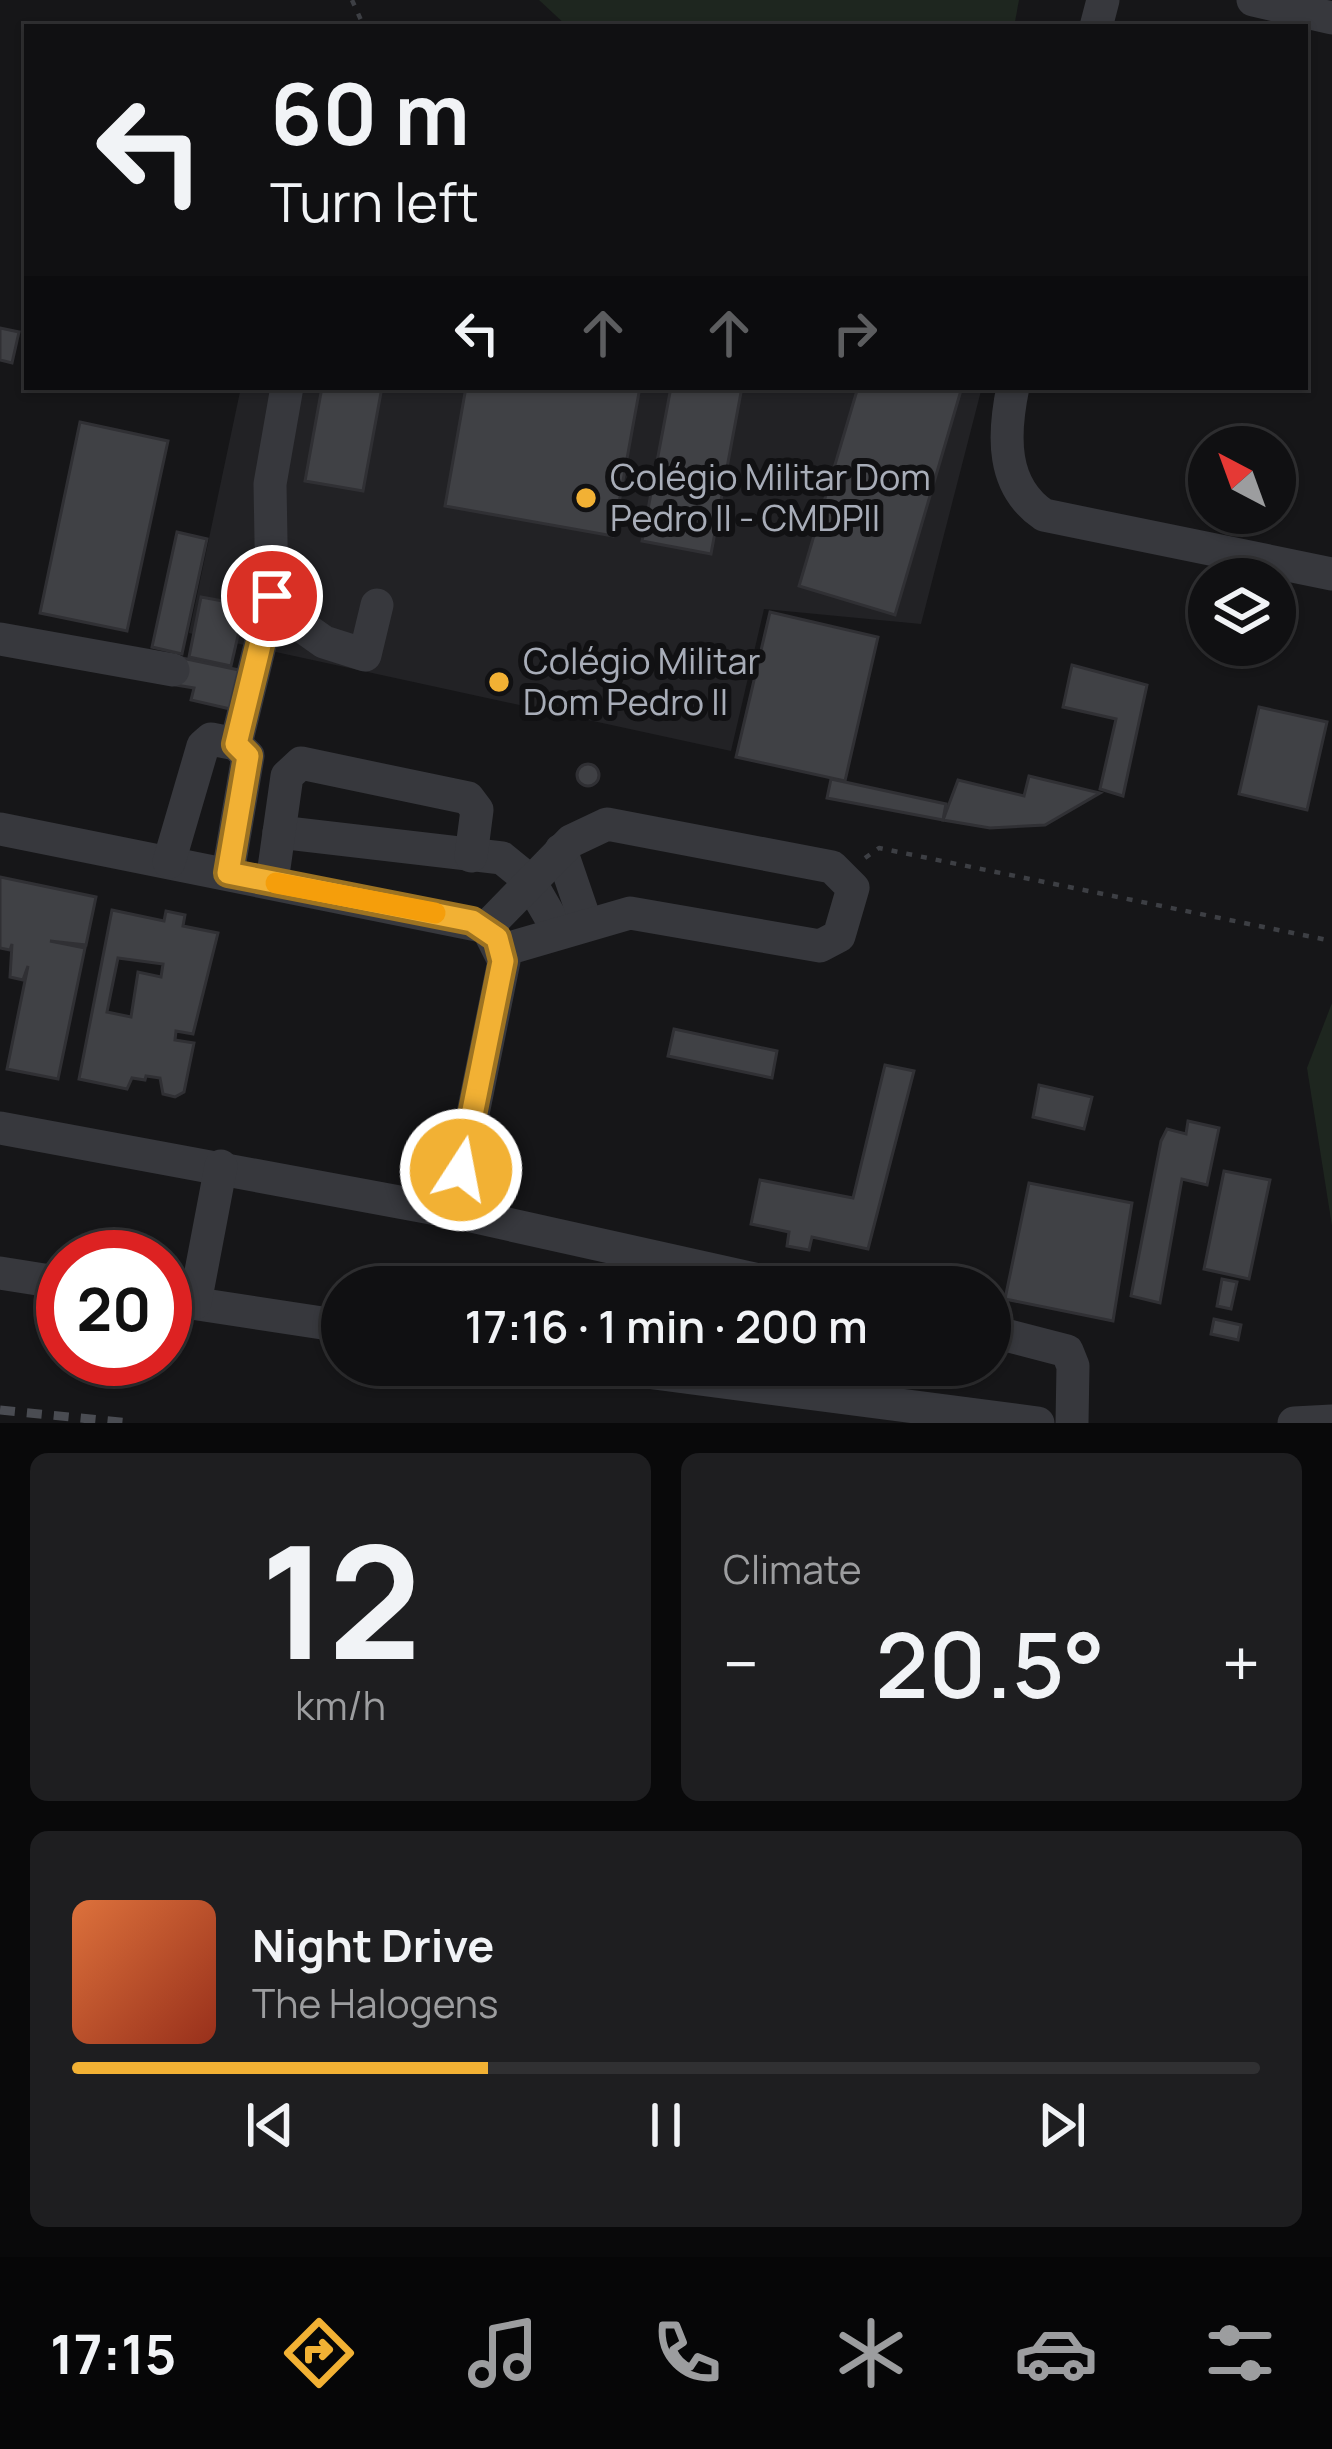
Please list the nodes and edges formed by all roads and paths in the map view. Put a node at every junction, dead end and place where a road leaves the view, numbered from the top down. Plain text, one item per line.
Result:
1 (1253, 0) edge
2 (1332, 18) edge
3 (286, 390) edge
4 (1013, 390) edge
5 (1332, 574) edge
6 (272, 596) junction
7 (376, 605) dead end
8 (0, 639) edge
9 (172, 670) dead end
10 (236, 744) junction
11 (0, 830) edge
12 (279, 832) junction
13 (561, 850) junction
14 (471, 856) junction
15 (169, 862) junction
16 (228, 873) junction
17 (846, 877) junction
18 (530, 880) junction
19 (272, 882) junction
20 (573, 928) junction
21 (495, 939) junction
22 (1332, 941) edge
23 (0, 1128) edge
24 (221, 1166) junction
25 (453, 1212) junction
26 (192, 1261) edge
27 (691, 1266) edge
28 (0, 1273) edge
29 (36, 1279) edge
30 (192, 1303) edge
31 (321, 1323) edge
32 (1011, 1336) edge
33 (811, 1386) edge
34 (1332, 1420) edge
35 (1038, 1423) edge
36 (1072, 1423) edge
37 (1294, 1423) edge

1 - 2 street
3 - 6 street
4 - 5 street
6 - 7 street
6 - 10 street
8 - 9 street
10 - 15 street
10 - 16 street
11 - 15 street
12 - 14 street
12 - 14 street
12 - 19 street
13 - 17 street
13 - 18 street
13 - 20 street
14 - 18 street
15 - 16 street
16 - 19 street
17 - 20 street
17 - 22 path
18 - 20 street
18 - 21 street
19 - 21 street
20 - 21 street
21 - 25 street
23 - 24 street
24 - 25 street
24 - 26 street
25 - 27 street
28 - 29 street
30 - 31 street
32 - 36 street
33 - 35 street
34 - 37 street

